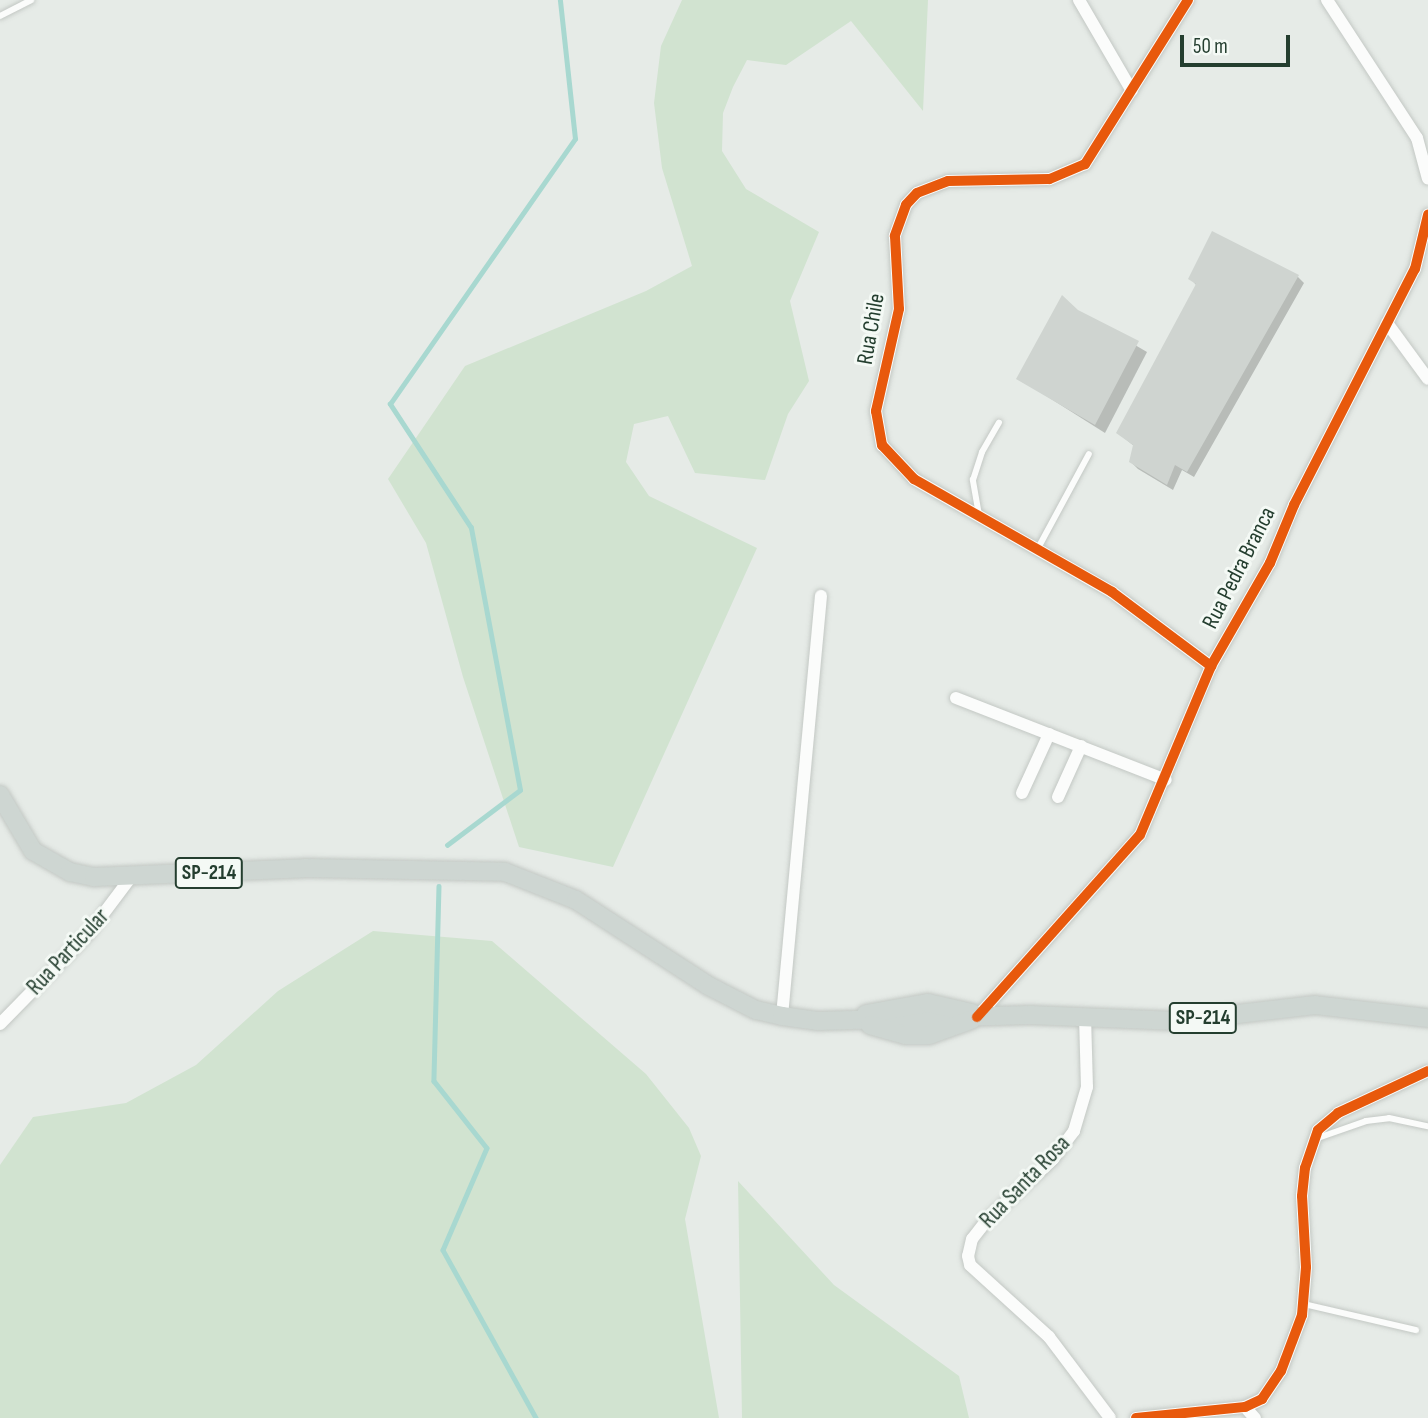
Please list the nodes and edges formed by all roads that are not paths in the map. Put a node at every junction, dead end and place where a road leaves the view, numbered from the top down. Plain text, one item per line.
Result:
1 (32, 0) edge
2 (1079, 0) edge
3 (1188, 0) edge
4 (1327, 0) edge
5 (0, 16) edge
6 (1132, 91) junction
7 (1428, 179) edge
8 (1428, 215) edge
9 (1387, 323) junction
10 (1428, 379) edge
11 (999, 422) dead end
12 (1088, 454) dead end
13 (979, 516) junction
14 (1037, 550) junction
15 (821, 596) dead end
16 (1211, 666) junction
17 (956, 698) dead end
18 (1049, 734) junction
19 (1081, 746) junction
20 (1166, 780) junction
21 (1022, 793) dead end
22 (0, 794) edge
23 (1058, 797) dead end
24 (131, 877) junction
25 (782, 1016) junction
26 (1085, 1016) junction
27 (977, 1017) junction
28 (1428, 1018) edge
29 (845, 1021) junction
30 (0, 1024) edge
31 (1428, 1071) edge
32 (1428, 1126) edge
33 (1313, 1140) junction
34 (1304, 1304) junction
35 (1416, 1330) dead end
36 (1245, 1407) junction
37 (1110, 1418) edge
38 (1136, 1418) edge
39 (1255, 1418) edge

1 - 5 lane
2 - 6 street
3 - 6 street, Rua Chile
4 - 7 street
6 - 13 street, Rua Chile
8 - 9 street, Rua Pedra Branca
9 - 10 street
9 - 16 street, Rua Pedra Branca
11 - 13 lane
12 - 14 lane
13 - 14 street, Rua Chile
14 - 16 street, Rua Chile
15 - 25 street
16 - 20 street, Rua Pedra Branca
17 - 18 street
18 - 19 street
18 - 21 street
19 - 20 street
19 - 23 street
20 - 27 street, Rua Pedra Branca
22 - 24 main road, SP-214
24 - 25 main road, SP-214
24 - 30 street, Rua Particular
25 - 29 main road, SP-214
26 - 27 main road, SP-214
26 - 28 main road, SP-214
26 - 37 street, Rua Santa Rosa
27 - 29 main road
27 - 29 main road
31 - 33 street
32 - 33 lane
33 - 34 street
34 - 35 lane
34 - 36 street
36 - 38 street
36 - 39 street

